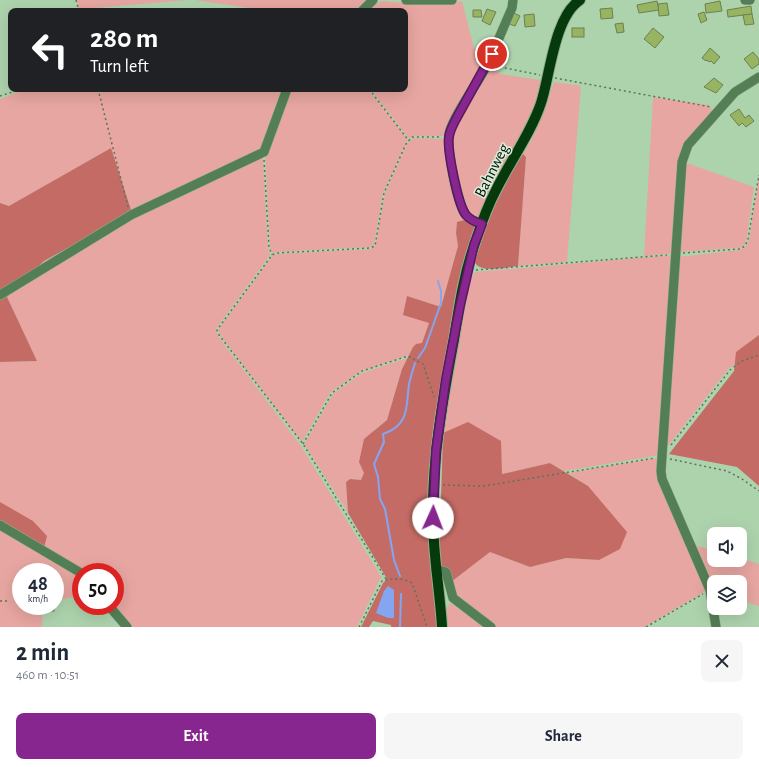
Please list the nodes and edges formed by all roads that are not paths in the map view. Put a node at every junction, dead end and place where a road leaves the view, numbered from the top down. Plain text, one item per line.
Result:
1 (374, 0) edge
2 (406, 0) edge
3 (452, 0) edge
4 (513, 0) edge
5 (745, 0) edge
6 (750, 0) edge
7 (576, 1) edge
8 (365, 8) edge
9 (759, 77) edge
10 (287, 92) edge
11 (482, 224) junction
12 (0, 295) edge
13 (0, 525) edge
14 (72, 569) edge
15 (436, 569) junction
16 (117, 615) edge
17 (127, 627) edge
18 (442, 627) edge
19 (491, 627) edge
20 (716, 627) edge

1 - 8 street
2 - 3 street
4 - 11 street
5 - 6 street
7 - 11 main road, Bahnweg
9 - 20 street
10 - 12 street
11 - 15 main road, Bahnweg
13 - 14 street
15 - 18 main road, Bahnweg
15 - 19 street
16 - 17 street

